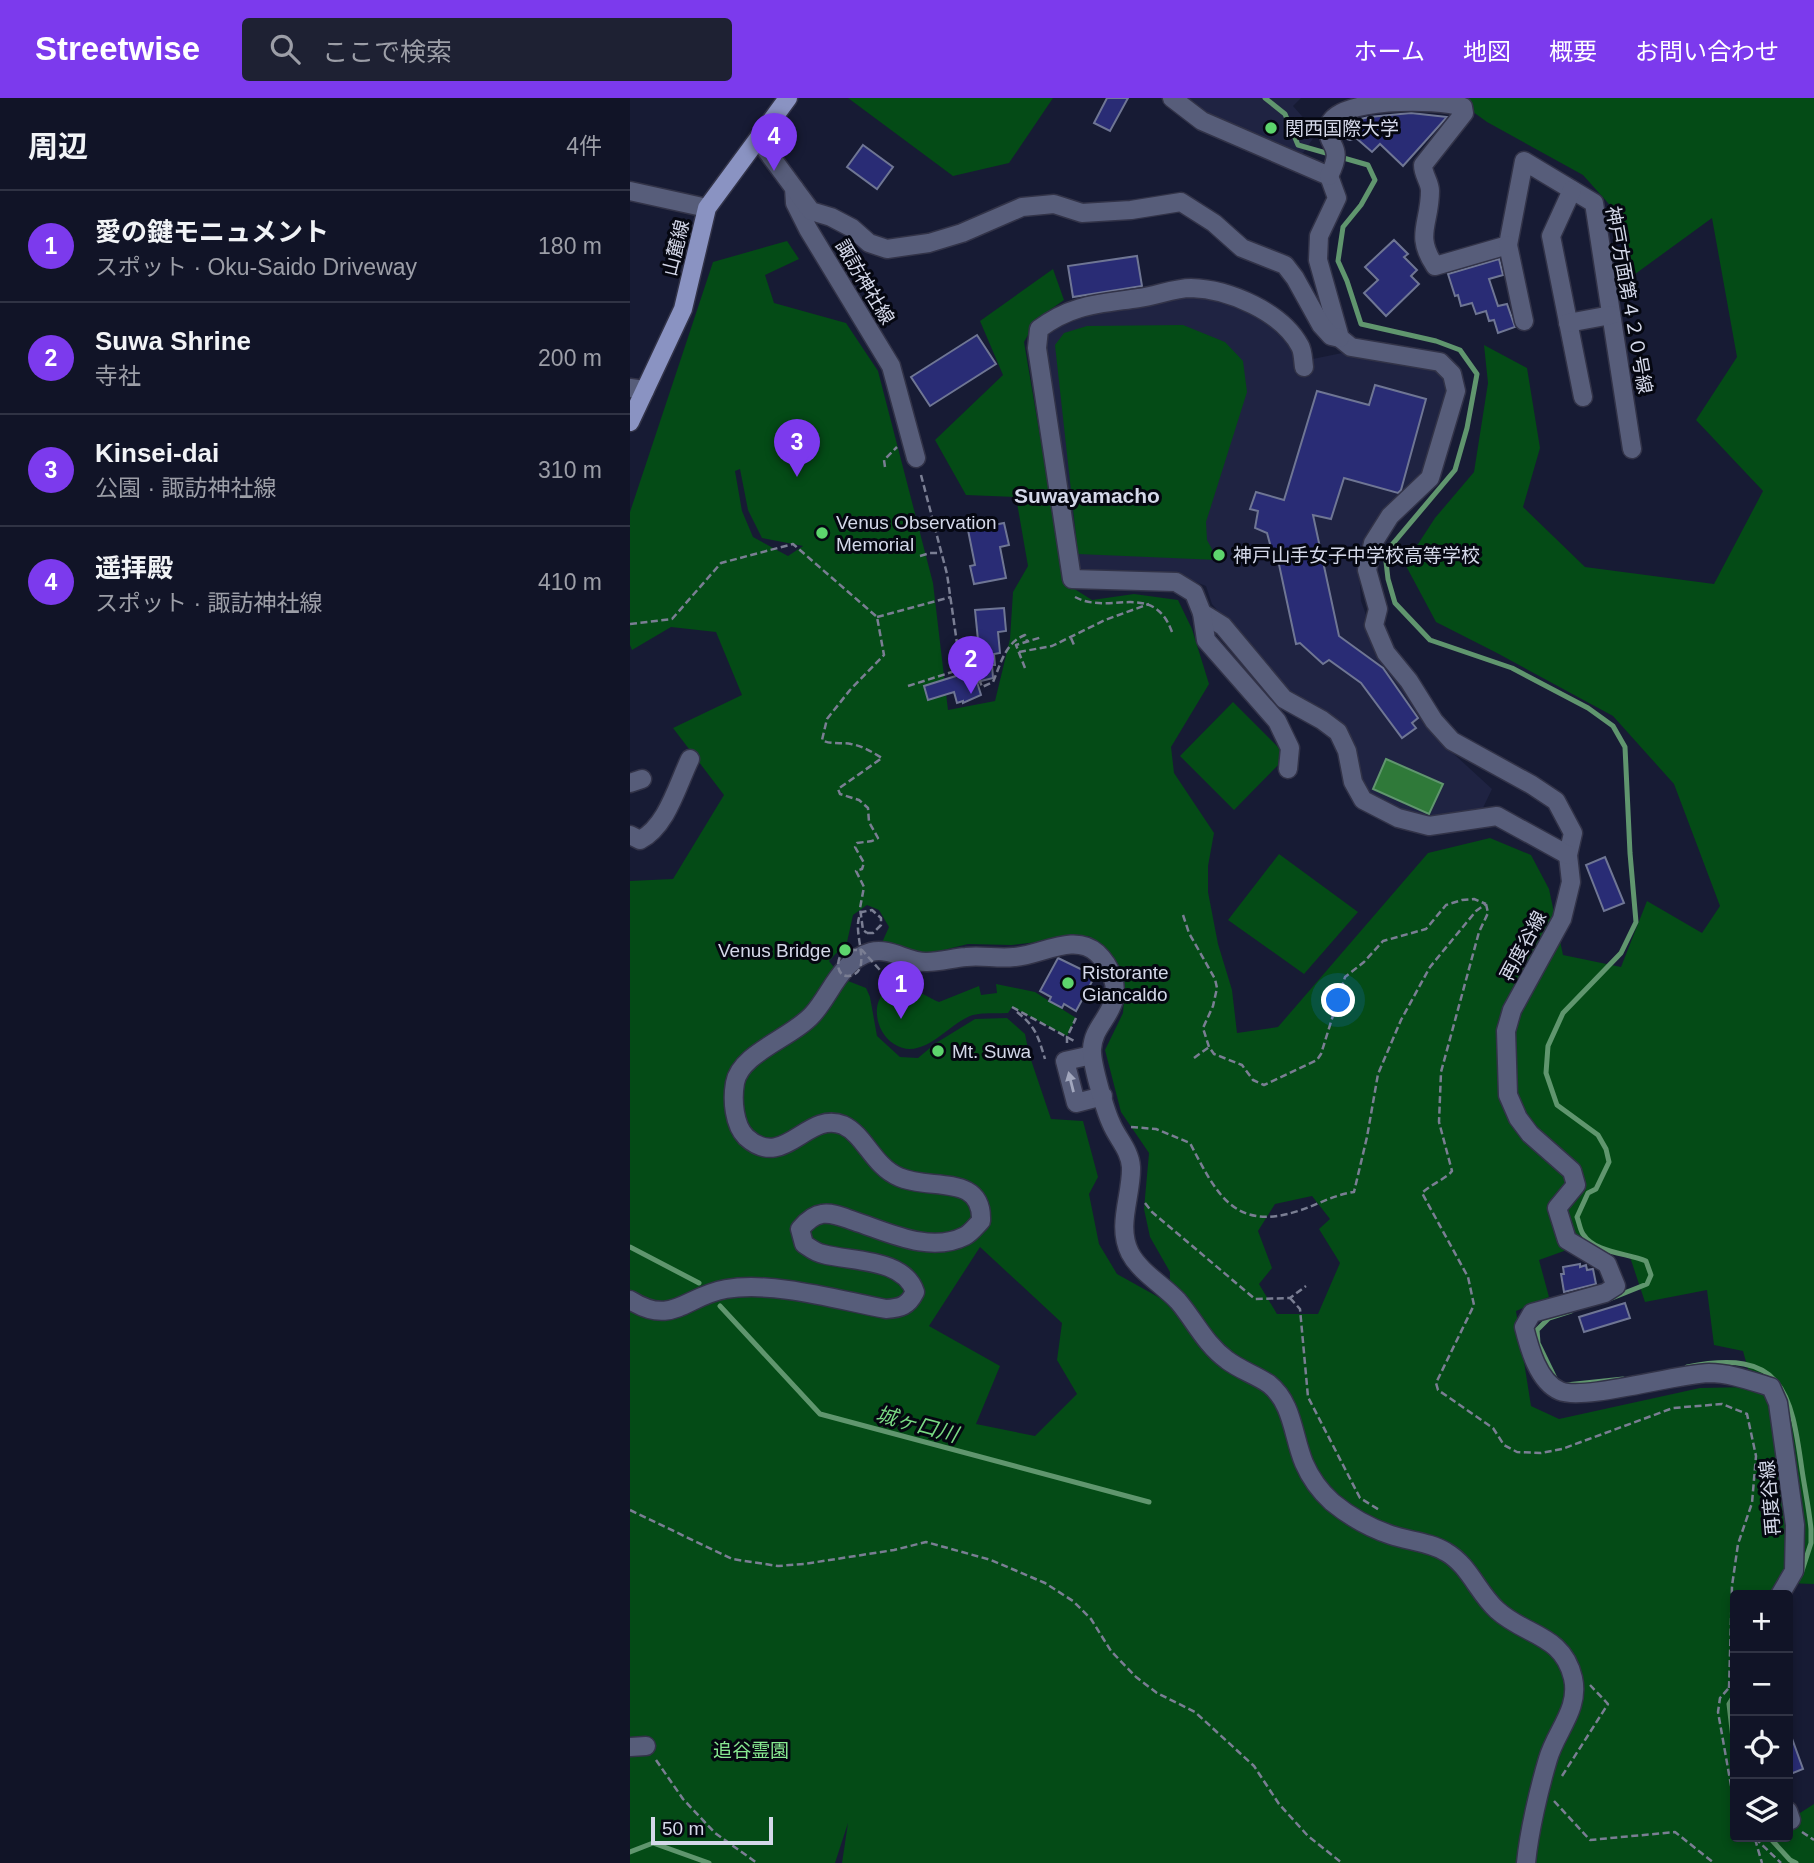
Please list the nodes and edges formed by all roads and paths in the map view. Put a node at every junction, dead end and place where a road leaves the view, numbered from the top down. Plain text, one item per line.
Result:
1 (788, 98) edge
2 (1172, 98) edge
3 (758, 139) junction
4 (1334, 163) junction
5 (794, 188) junction
6 (1572, 190) junction
7 (630, 191) edge
8 (707, 208) junction
9 (1508, 245) junction
10 (1611, 315) junction
11 (1524, 321) dead end
12 (1568, 323) junction
13 (1340, 338) junction
14 (1304, 367) dead end
15 (638, 389) edge
16 (1583, 397) dead end
17 (630, 422) edge
18 (904, 440) dead end
19 (1632, 449) dead end
20 (916, 458) joint
21 (885, 467) dead end
22 (942, 553) junction
23 (920, 556) dead end
24 (1072, 579) junction
25 (951, 597) junction
26 (1149, 604) junction
27 (1202, 613) junction
28 (877, 617) junction
29 (630, 624) edge
30 (1172, 632) dead end
31 (1042, 637) dead end
32 (1071, 638) junction
33 (1027, 640) junction
34 (1074, 645) dead end
35 (1019, 652) junction
36 (959, 657) dead end
37 (1025, 668) dead end
38 (908, 686) dead end
39 (690, 759) dead end
40 (1288, 769) dead end
41 (630, 835) edge
42 (1568, 855) junction
43 (1486, 904) junction
44 (1183, 915) dead end
45 (896, 988) dead end
46 (1076, 1018) dead end
47 (1067, 1037) junction
48 (1209, 1047) junction
49 (1068, 1050) dead end
50 (1092, 1053) junction
51 (1194, 1058) dead end
52 (1045, 1059) dead end
53 (1103, 1096) junction
54 (1111, 1125) junction
55 (1140, 1197) dead end
56 (1306, 1286) dead end
57 (1290, 1298) junction
58 (630, 1300) edge
59 (630, 1510) edge
60 (1384, 1513) dead end
61 (1783, 1590) edge
62 (1588, 1682) dead end
63 (1729, 1688) joint
64 (638, 1746) edge
65 (1730, 1780) edge
66 (1556, 1784) dead end
67 (1549, 1796) dead end
68 (1755, 1842) edge
69 (1758, 1842) edge
70 (757, 1863) edge
71 (1342, 1863) edge
72 (1526, 1863) edge
73 (1714, 1863) edge
74 (1762, 1863) edge
75 (1781, 1863) edge

1 - 3 main road, 山麓線
2 - 4 street
3 - 5 street, 諏訪神社線
3 - 8 main road, 山麓線
4 - 9 street
4 - 13 street
5 - 13 street
5 - 20 street, 諏訪神社線
6 - 9 street, 神戸方面第４２０号線
6 - 10 street, 神戸方面第４２０号線
6 - 12 street
7 - 8 street
8 - 15 main road, 山麓線
9 - 11 street
10 - 12 street
10 - 19 street, 神戸方面第４２０号線
12 - 16 street
13 - 42 street, 再度谷線
14 - 24 street
15 - 17 main road, 山麓線
18 - 21 path
20 - 22 path
22 - 23 path
22 - 25 path
24 - 26 path
24 - 27 street
25 - 28 path
25 - 36 path
26 - 30 path
26 - 32 path
27 - 40 street
27 - 42 street
28 - 29 path
28 - 45 path, bridge
31 - 33 path
32 - 34 path
32 - 35 path
33 - 35 path
33 - 38 path
35 - 37 path
39 - 41 street
42 - 61 street, 再度谷線
43 - 48 path
43 - 54 path
43 - 63 path
44 - 48 path
46 - 47 path
47 - 49 path
47 - 50 path
47 - 52 path
48 - 51 path
50 - 53 street
53 -> 50 street
50 - 58 street
53 - 54 street
54 - 72 street
55 - 57 path
56 - 57 path
57 - 60 path
59 - 71 path
62 - 66 path
63 - 65 path
64 - 70 path
67 - 73 path
68 - 74 path
69 - 75 path

